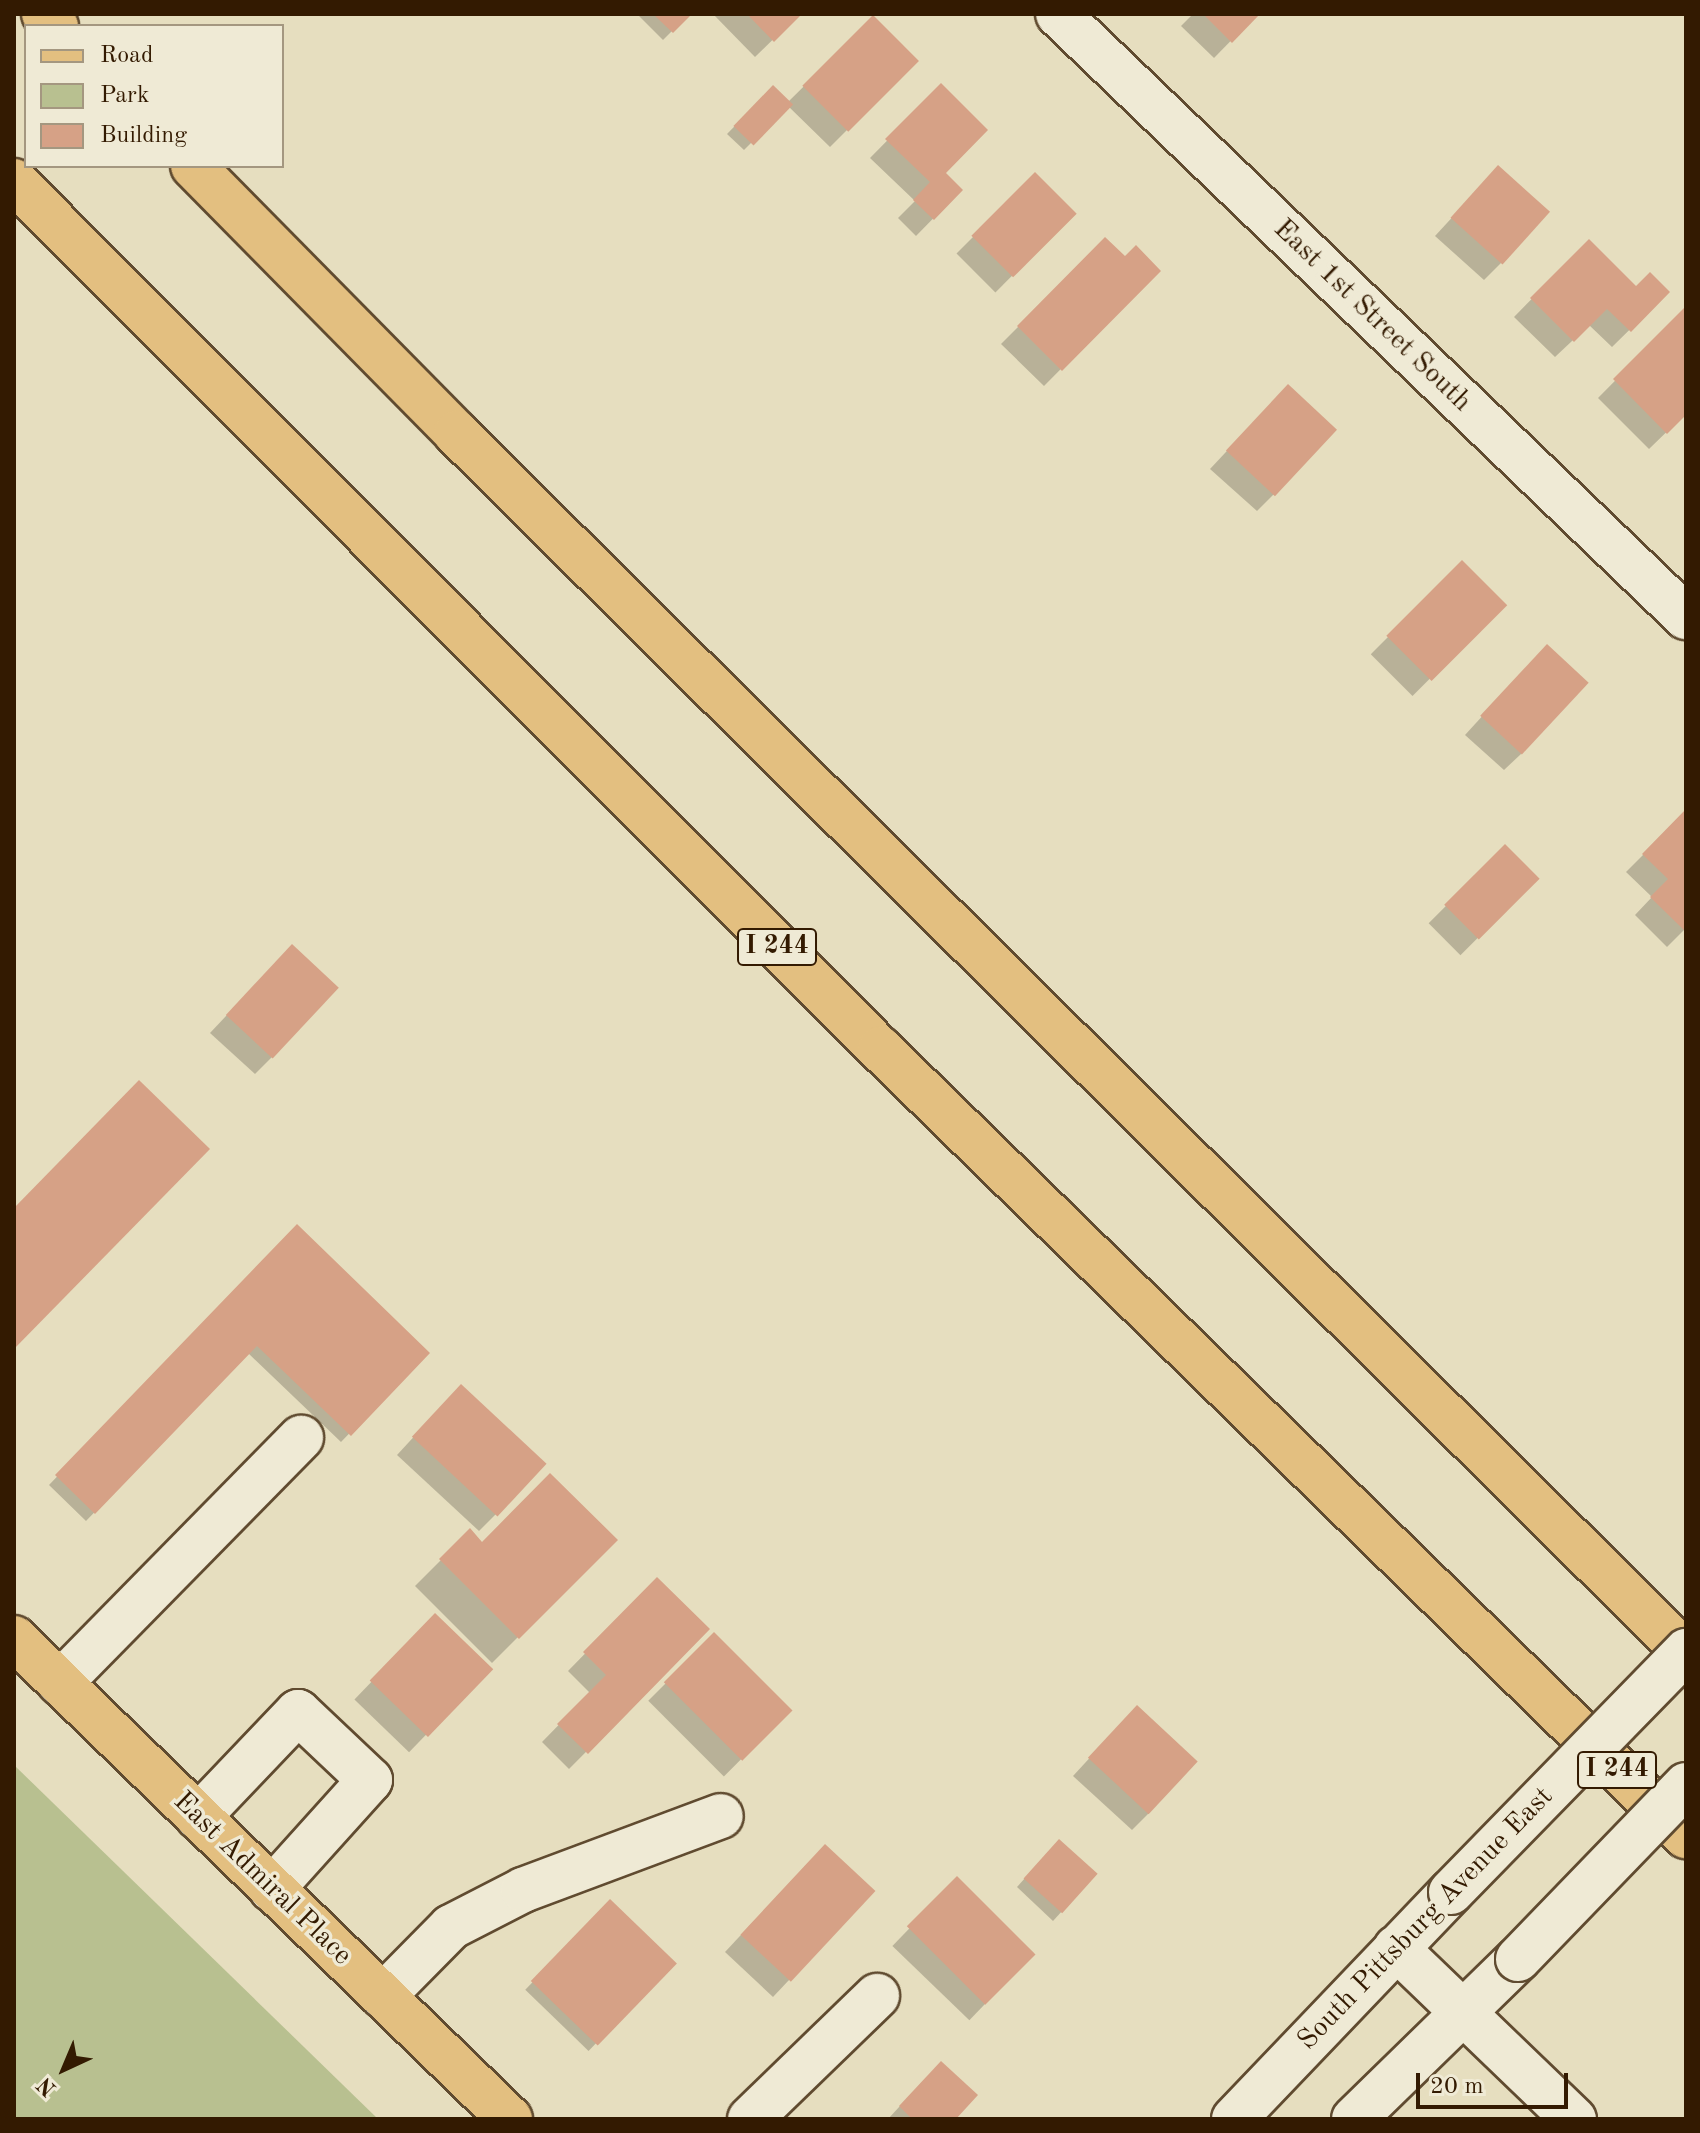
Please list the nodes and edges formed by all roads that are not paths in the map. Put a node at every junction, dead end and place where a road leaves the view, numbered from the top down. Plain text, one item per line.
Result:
1 (1058, 14) edge
2 (195, 168) edge
3 (14, 181) edge
4 (1686, 617) edge
5 (301, 1438) dead end
6 (14, 1638) edge
7 (1686, 1652) edge
8 (60, 1683) junction
9 (1686, 1785) edge
10 (721, 1816) dead end
11 (198, 1817) junction
12 (1686, 1836) edge
13 (272, 1889) junction
14 (1396, 1948) junction
15 (383, 1996) junction
16 (877, 1996) dead end
17 (1466, 2015) junction
18 (510, 2119) edge
19 (750, 2119) edge
20 (1234, 2119) edge
21 (1354, 2119) edge
22 (1574, 2119) edge

1 - 4 street, East 1st Street South
2 - 7 main road
3 - 12 main road, I 244
5 - 8 street
6 - 8 main road, East Admiral Place
7 - 14 street, South Pittsburg Avenue East, bridge
8 - 11 main road, East Admiral Place
9 - 17 street, bridge
10 - 15 street
11 - 13 main road, East Admiral Place
11 - 13 street
13 - 15 main road, East Admiral Place
14 - 17 street
14 - 20 street, South Pittsburg Avenue East
15 - 18 main road, East Admiral Place
16 - 19 street
17 - 21 street
17 - 22 street

